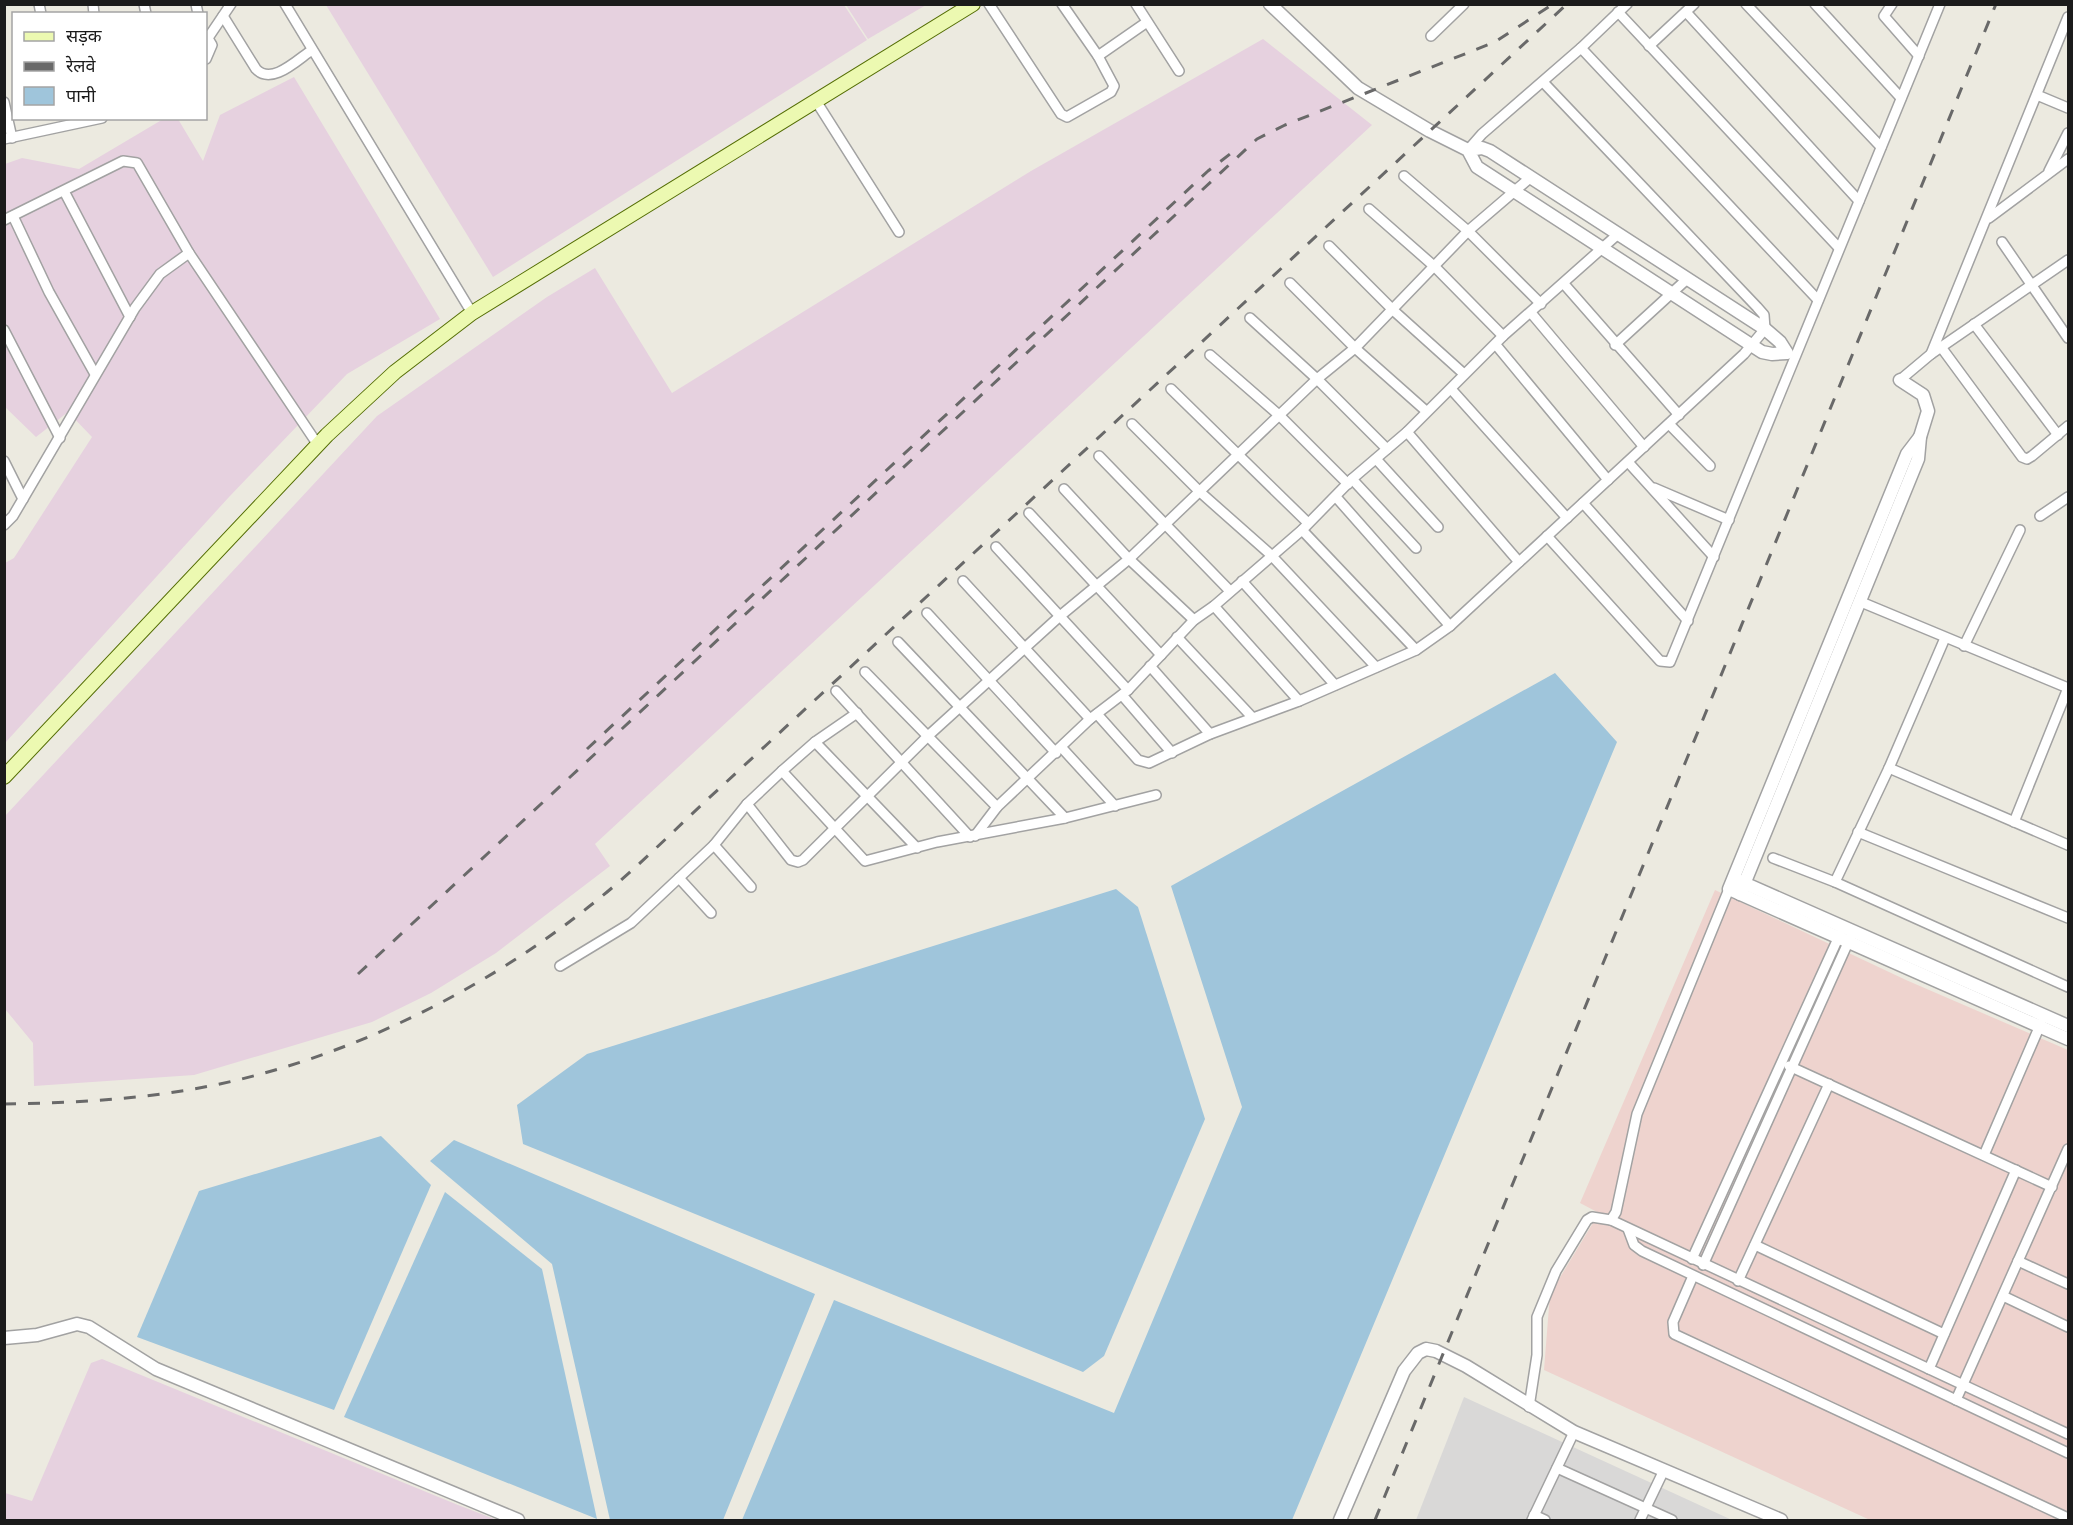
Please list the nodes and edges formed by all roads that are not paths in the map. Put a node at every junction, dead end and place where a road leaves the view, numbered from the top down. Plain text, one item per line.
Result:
1 (231, 4) edge
2 (285, 4) edge
3 (973, 4) edge
4 (989, 4) edge
5 (1062, 4) edge
6 (1136, 4) edge
7 (1270, 4) edge
8 (1464, 4) edge
9 (1627, 4) edge
10 (1694, 4) edge
11 (1746, 4) edge
12 (1815, 4) edge
13 (1940, 4) edge
14 (1887, 6) edge
15 (1618, 12) junction
16 (1686, 12) junction
17 (223, 16) junction
18 (2068, 17) edge
19 (1147, 22) junction
20 (207, 36) edge
21 (1431, 36) dead end
22 (1650, 46) junction
23 (1581, 48) junction
24 (312, 50) junction
25 (1098, 56) junction
26 (1918, 56) junction
27 (207, 57) edge
28 (1179, 71) dead end
29 (1543, 82) junction
30 (2037, 95) junction
31 (1901, 98) junction
32 (816, 101) junction
33 (4, 102) edge
34 (2068, 108) edge
35 (86, 120) edge
36 (63, 123) edge
37 (2068, 133) edge
38 (8, 138) edge
39 (1881, 147) junction
40 (1468, 150) junction
41 (2068, 159) edge
42 (2047, 173) junction
43 (1404, 176) dead end
44 (1531, 177) junction
45 (64, 191) junction
46 (1515, 191) junction
47 (1859, 201) junction
48 (1369, 209) dead end
49 (9, 218) edge
50 (1986, 220) junction
51 (1468, 231) junction
52 (899, 232) dead end
53 (1617, 235) junction
54 (2002, 242) dead end
55 (1329, 246) dead end
56 (1839, 248) junction
57 (1604, 249) junction
58 (189, 253) junction
59 (2068, 260) edge
60 (1435, 267) junction
61 (1686, 280) junction
62 (1290, 283) dead end
63 (1564, 284) junction
64 (2031, 285) junction
65 (1670, 295) junction
66 (1818, 300) junction
67 (1540, 304) junction
68 (1394, 311) junction
69 (472, 313) junction
70 (1532, 314) junction
71 (130, 317) junction
72 (1250, 318) dead end
73 (1974, 324) junction
74 (1765, 329) junction
75 (4, 330) edge
76 (1503, 336) junction
77 (2068, 338) edge
78 (1496, 345) junction
79 (1615, 345) junction
80 (1752, 346) junction
81 (1941, 347) junction
82 (1355, 348) junction
83 (1931, 354) junction
84 (1210, 355) dead end
85 (95, 374) junction
86 (1464, 374) junction
87 (1317, 379) junction
88 (1900, 380) joint
89 (1171, 389) dead end
90 (1451, 389) junction
91 (1426, 411) junction
92 (1679, 415) junction
93 (1280, 416) junction
94 (1132, 424) dead end
95 (1669, 424) junction
96 (2068, 426) edge
97 (1407, 432) junction
98 (2058, 435) junction
99 (1920, 437) junction
100 (60, 438) junction
101 (318, 445) junction
102 (1644, 447) junction
103 (1387, 449) junction
104 (1099, 456) dead end
105 (1239, 457) junction
106 (1376, 459) junction
107 (4, 461) edge
108 (1628, 462) junction
109 (1710, 466) dead end
110 (1608, 480) junction
111 (1350, 482) junction
112 (1650, 486) junction
113 (1064, 489) dead end
114 (1200, 492) junction
115 (1335, 497) junction
116 (2068, 497) edge
117 (23, 499) junction
118 (1583, 503) junction
119 (1029, 513) dead end
120 (2040, 516) dead end
121 (1568, 518) junction
122 (1729, 520) junction
123 (4, 525) edge
124 (1164, 526) junction
125 (1305, 526) junction
126 (1438, 527) dead end
127 (2020, 530) dead end
128 (1547, 536) junction
129 (996, 547) dead end
130 (1416, 548) dead end
131 (1271, 555) junction
132 (1714, 556) junction
133 (1129, 559) junction
134 (1519, 562) junction
135 (963, 581) dead end
136 (1242, 581) junction
137 (1096, 585) junction
138 (1229, 590) junction
139 (1861, 602) junction
140 (1214, 606) junction
141 (927, 614) dead end
142 (1060, 616) junction
143 (1194, 620) junction
144 (1688, 621) junction
145 (1450, 626) junction
146 (1177, 637) junction
147 (1945, 638) junction
148 (898, 642) dead end
149 (1964, 646) junction
150 (1026, 649) junction
151 (1416, 650) junction
152 (1161, 655) junction
153 (1150, 666) junction
154 (1377, 667) junction
155 (865, 672) dead end
156 (990, 681) junction
157 (1335, 685) junction
158 (2068, 688) edge
159 (836, 691) dead end
160 (1125, 692) junction
161 (1299, 701) junction
162 (960, 709) junction
163 (857, 713) junction
164 (1093, 717) junction
165 (1252, 717) junction
166 (1210, 734) junction
167 (929, 735) junction
168 (815, 742) junction
169 (1059, 751) junction
170 (1172, 753) junction
171 (901, 762) junction
172 (1890, 768) junction
173 (782, 771) junction
174 (4, 777) edge
175 (1028, 780) junction
176 (866, 795) junction
177 (1156, 795) dead end
178 (747, 804) junction
179 (1115, 806) junction
180 (997, 807) junction
181 (1065, 818) junction
182 (2014, 822) junction
183 (833, 828) junction
184 (1858, 832) junction
185 (972, 836) junction
186 (714, 845) junction
187 (2068, 845) edge
188 (917, 848) junction
189 (1773, 858) dead end
190 (679, 878) junction
191 (1835, 882) junction
192 (1737, 886) junction
193 (751, 887) dead end
194 (711, 913) dead end
195 (2068, 918) edge
196 (1846, 934) junction
197 (560, 966) dead end
198 (2068, 987) edge
199 (2042, 1021) junction
200 (2068, 1026) edge
201 (2068, 1039) edge
202 (1782, 1062) junction
203 (1793, 1067) junction
204 (1829, 1084) junction
205 (2068, 1149) edge
206 (1984, 1155) junction
207 (2016, 1170) junction
208 (2052, 1187) junction
209 (1611, 1220) junction
210 (1628, 1229) junction
211 (1755, 1245) junction
212 (1692, 1259) junction
213 (2018, 1261) junction
214 (1703, 1265) junction
215 (1693, 1276) junction
216 (1738, 1281) junction
217 (2068, 1284) edge
218 (2003, 1296) junction
219 (2068, 1327) edge
220 (1944, 1334) junction
221 (4, 1338) edge
222 (1929, 1369) junction
223 (1963, 1385) junction
224 (1956, 1400) junction
225 (1529, 1407) junction
226 (1574, 1432) junction
227 (2068, 1434) edge
228 (2068, 1453) edge
229 (1557, 1468) junction
230 (1664, 1470) junction
231 (1646, 1509) junction
232 (1533, 1518) edge
233 (2068, 1518) edge
234 (518, 1521) edge
235 (1340, 1521) edge
236 (1545, 1521) edge
237 (1640, 1521) edge
238 (1672, 1521) edge
239 (1781, 1521) edge

1 - 17 street
2 - 24 street
3 - 32 main road
4 - 25 street
5 - 25 street
6 - 19 street
7 - 40 street
8 - 21 street
9 - 15 street
10 - 16 street
11 - 39 street
12 - 31 street
13 - 26 street
14 - 26 street
15 - 22 street
15 - 23 street
16 - 22 street
16 - 47 street
17 - 20 street
17 - 24 street
18 - 30 street
19 - 25 street
19 - 28 street
20 - 27 street
22 - 56 street
23 - 29 street
23 - 66 street
24 - 69 street
26 - 31 street
29 - 40 street
29 - 74 street
30 - 34 street
30 - 50 street
31 - 39 street
32 - 52 street
32 - 69 main road
33 - 38 street
35 - 36 street
36 - 38 street
37 - 42 street
39 - 47 street
40 - 44 street
40 - 46 street
41 - 42 street
42 - 50 street
43 - 51 street
44 - 46 street
44 - 53 street
45 - 49 street
45 - 58 street
45 - 71 street
46 - 51 street
46 - 57 street
47 - 56 street
48 - 60 street
49 - 85 street
50 - 83 street
51 - 60 street
51 - 67 street
53 - 57 street
53 - 61 street
54 - 64 street
55 - 68 street
56 - 66 street
57 - 63 street
57 - 65 street
58 - 71 street
58 - 101 street
59 - 64 street
60 - 68 street
60 - 76 street
61 - 65 street
61 - 74 street
62 - 82 street
63 - 67 street
63 - 79 street
64 - 73 street
64 - 77 street
65 - 79 street
65 - 80 street
66 - 122 street
67 - 70 street
68 - 82 street
68 - 86 street
69 - 101 main road
70 - 76 street
70 - 102 street
71 - 85 street
72 - 87 street
73 - 81 street
73 - 98 street
74 - 80 street
74 - 80 street
75 - 100 street
76 - 78 street
78 - 86 street
78 - 110 street
79 - 92 street
80 - 92 street
81 - 83 street
81 - 98 street
82 - 87 street
82 - 91 street
83 - 88 street
84 - 93 street
85 - 100 street
86 - 90 street
87 - 93 street
87 - 103 street
88 - 99 street
89 - 105 street
90 - 91 street
90 - 121 street
91 - 97 street
92 - 95 street
93 - 105 street
93 - 111 street
94 - 114 street
95 - 102 street
95 - 109 street
96 - 98 street
97 - 103 street
97 - 134 street
99 - 139 street
99 - 192 street
100 - 117 street
101 - 174 main road
102 - 108 street
103 - 106 street
104 - 124 street
105 - 114 street
105 - 125 street
106 - 111 street
106 - 126 street
107 - 117 street
108 - 110 street
108 - 112 street
110 - 118 street
111 - 115 street
111 - 130 street
112 - 122 street
112 - 132 street
113 - 133 street
114 - 124 street
114 - 131 street
115 - 125 street
115 - 145 street
116 - 120 street
117 - 123 street
118 - 121 street
118 - 144 street
119 - 137 street
121 - 128 street
122 - 132 street
124 - 133 street
124 - 138 street
125 - 131 street
125 - 151 street
127 - 149 street
128 - 134 street
128 - 144 street
129 - 142 street
131 - 136 street
131 - 154 street
132 - 144 street
133 - 137 street
133 - 143 street
134 - 145 street
135 - 150 street
136 - 138 street
136 - 157 street
137 - 142 street
137 - 152 street
138 - 140 street
139 - 147 street
139 - 192 street
140 - 143 street
140 - 161 street
141 - 156 street
142 - 150 street
142 - 160 street
143 - 146 street
145 - 151 street
146 - 152 street
146 - 165 street
147 - 149 street
147 - 172 street
148 - 162 street
149 - 158 street
150 - 156 street
150 - 164 street
151 - 154 street
152 - 153 street
153 - 160 street
153 - 166 street
154 - 157 street
155 - 167 street
156 - 162 street
156 - 169 street
157 - 161 street
158 - 182 street
159 - 163 street
160 - 164 street
160 - 170 street
161 - 165 street
162 - 167 street
162 - 175 street
163 - 168 street
163 - 171 street
164 - 169 street
164 - 170 street
165 - 166 street
166 - 170 street
167 - 171 street
167 - 180 street
168 - 173 street
168 - 176 street
169 - 175 street
169 - 179 street
171 - 176 street
171 - 185 street
172 - 182 street
172 - 184 street
173 - 178 street
173 - 183 street
175 - 180 street
175 - 181 street
176 - 183 street
176 - 188 street
177 - 179 street
178 - 183 street
178 - 186 street
179 - 181 street
180 - 185 street
181 - 185 street
182 - 187 street
183 - 188 street
184 - 191 street
184 - 195 street
185 - 188 street
186 - 190 street
186 - 193 street
189 - 191 street
190 - 194 street
190 - 197 street
191 - 198 street
192 - 196 street
192 - 209 street
196 - 199 street
196 - 202 street
196 - 203 street
199 - 200 street
199 - 201 street
199 - 206 street
202 - 203 street
202 - 212 street
203 - 204 street
203 - 214 street
204 - 206 street
204 - 211 street
205 - 208 street
206 - 207 street
207 - 208 street
207 - 220 street
208 - 213 street
209 - 210 street
209 - 225 street
210 - 212 street
210 - 215 street
211 - 216 street
211 - 220 street
212 - 214 street
213 - 217 street
213 - 218 street
214 - 216 street
215 - 224 street
215 - 233 street
216 - 222 street
218 - 219 street
218 - 223 street
220 - 222 street
221 - 234 street
222 - 223 street
223 - 224 street
223 - 227 street
224 - 228 street
225 - 226 street
225 - 235 street
226 - 229 street
226 - 230 street
229 - 231 street
229 - 232 street
230 - 231 street
230 - 239 street
231 - 237 street
231 - 238 street
232 - 236 street

